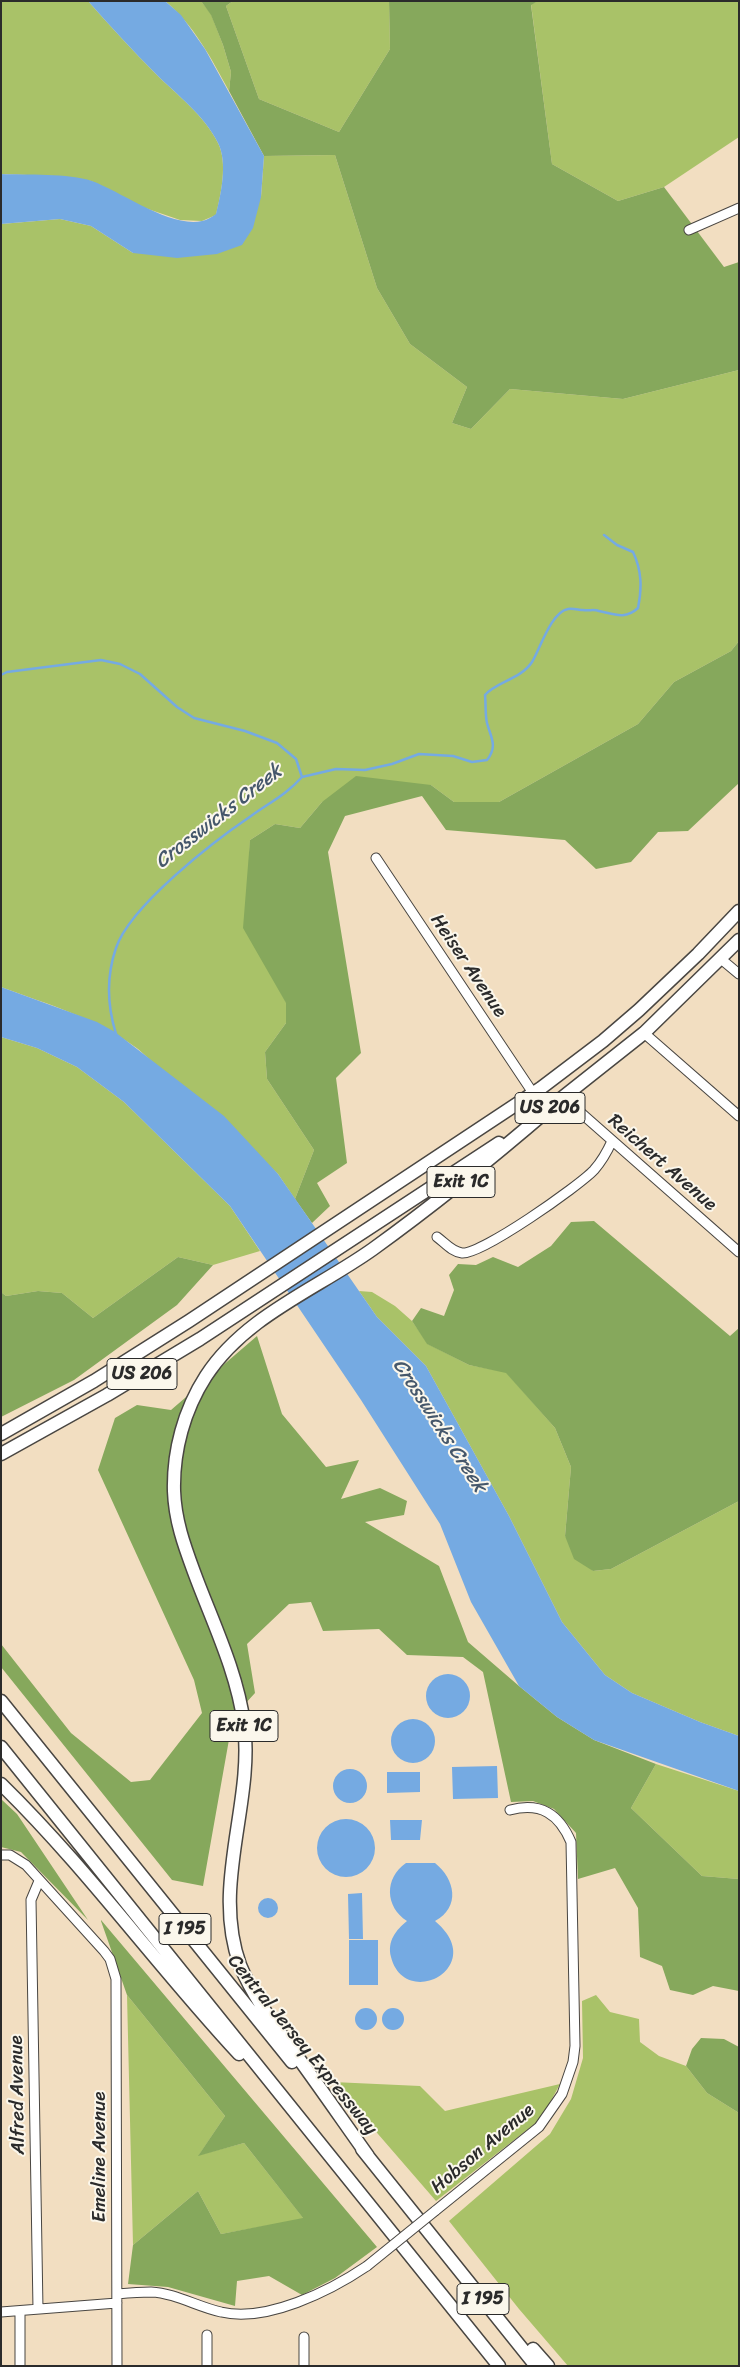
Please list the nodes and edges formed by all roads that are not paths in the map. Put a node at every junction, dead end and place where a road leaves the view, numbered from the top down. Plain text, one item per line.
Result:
1 (739, 208) edge
2 (689, 230) dead end
3 (376, 858) dead end
4 (739, 910) edge
5 (739, 940) edge
6 (721, 958) junction
7 (739, 974) edge
8 (644, 1033) junction
9 (533, 1094) junction
10 (564, 1098) junction
11 (549, 1110) junction
12 (739, 1116) edge
13 (612, 1140) junction
14 (437, 1237) dead end
15 (739, 1252) edge
16 (1, 1434) edge
17 (1, 1454) edge
18 (1, 1701) edge
19 (1, 1747) edge
20 (1, 1784) edge
21 (510, 1810) dead end
22 (1, 1854) edge
23 (40, 1881) junction
24 (314, 2136) junction
25 (368, 2156) junction
26 (429, 2232) junction
27 (117, 2299) junction
28 (38, 2309) junction
29 (20, 2311) junction
30 (1, 2312) edge
31 (207, 2335) dead end
32 (304, 2337) dead end
33 (20, 2366) edge
34 (117, 2366) edge
35 (208, 2366) edge
36 (304, 2366) edge
37 (499, 2366) edge
38 (536, 2366) edge
39 (548, 2366) edge

1 - 2 street
3 - 9 street, Heiser Avenue
4 - 9 highway, US 206
5 - 6 highway, US 206
6 - 7 street
6 - 8 highway, US 206
8 - 10 highway, US 206
8 - 12 street
9 - 16 highway, US 206
10 - 11 highway, US 206
10 - 13 street, Reichert Avenue
11 - 17 highway, US 206
11 - 25 highway, Exit 1C
13 - 14 street
13 - 15 street, Reichert Avenue
18 - 25 highway, Central Jersey Expressway / I 195
19 - 24 highway, I 195
20 - 24 highway
21 - 27 street, Hobson Avenue, bridge
22 - 23 street, Emeline Avenue
23 - 27 street, Emeline Avenue
23 - 28 street, Alfred Avenue
24 - 37 highway, I 195
25 - 26 highway, Central Jersey Expressway / I 195
26 - 38 highway, Central Jersey Expressway / I 195
26 - 39 highway
27 - 28 street, Hobson Avenue
27 - 34 street, Emeline Avenue
28 - 29 street, Hobson Avenue
29 - 30 street, Hobson Avenue
29 - 33 street
31 - 35 street
32 - 36 street

